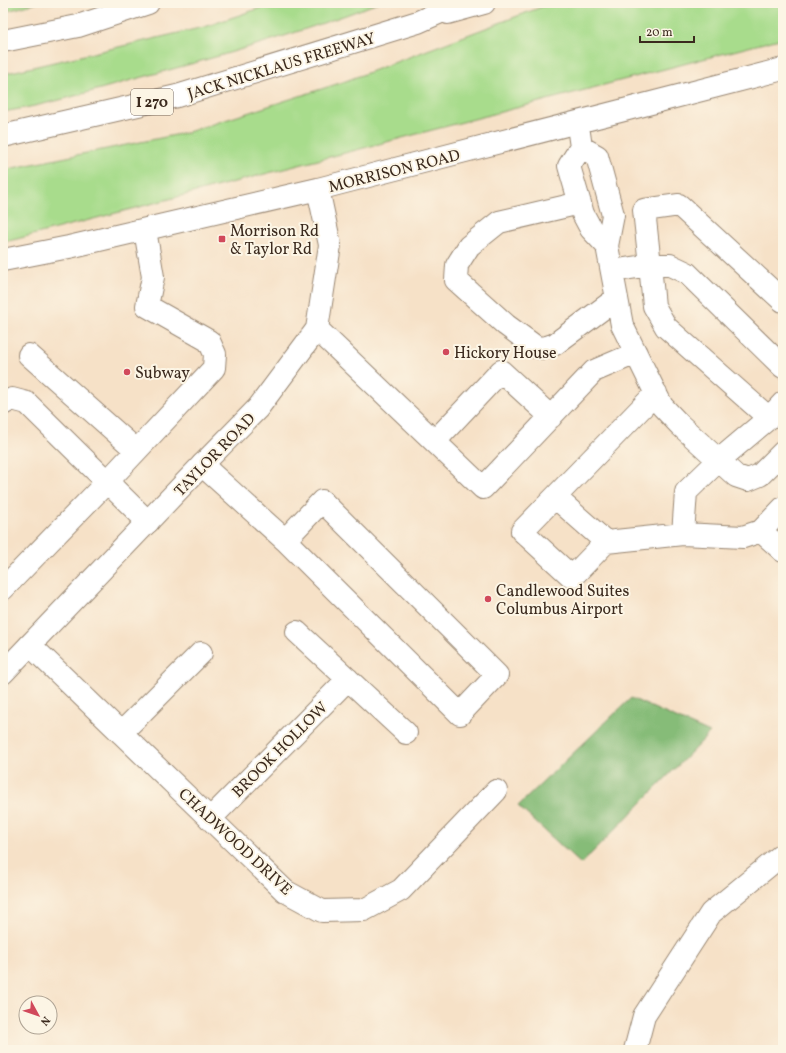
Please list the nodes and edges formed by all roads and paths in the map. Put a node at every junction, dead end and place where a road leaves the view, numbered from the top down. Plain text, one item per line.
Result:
1 (148, 3) edge
2 (461, 3) edge
3 (484, 3) edge
4 (418, 22) junction
5 (3, 41) edge
6 (783, 69) edge
7 (577, 122) junction
8 (3, 136) edge
9 (581, 147) junction
10 (318, 189) junction
11 (580, 203) junction
12 (145, 230) junction
13 (607, 246) junction
14 (3, 260) edge
15 (650, 265) junction
16 (612, 271) junction
17 (617, 298) junction
18 (783, 301) edge
19 (317, 329) junction
20 (636, 353) junction
21 (29, 355) dead end
22 (783, 367) edge
23 (656, 393) junction
24 (3, 404) edge
25 (776, 411) edge
26 (551, 417) junction
27 (435, 441) junction
28 (136, 450) junction
29 (783, 452) edge
30 (718, 461) junction
31 (202, 465) junction
32 (107, 482) junction
33 (555, 497) junction
34 (783, 508) edge
35 (148, 522) junction
36 (761, 531) junction
37 (683, 534) junction
38 (285, 540) junction
39 (606, 542) junction
40 (783, 550) edge
41 (3, 589) edge
42 (297, 632) dead end
43 (30, 645) junction
44 (201, 653) dead end
45 (3, 673) edge
46 (348, 679) junction
47 (121, 733) junction
48 (406, 733) dead end
49 (496, 791) dead end
50 (210, 819) junction
51 (783, 854) edge
52 (635, 1050) edge

1 - 5 main road
2 - 4 main road, JACK NICKLAUS FREEWAY / I 270
3 - 4 main road
4 - 8 main road, JACK NICKLAUS FREEWAY / I 270
6 - 7 main road, MORRISON ROAD
7 - 9 main road
7 - 10 main road, MORRISON ROAD
9 - 11 main road
9 - 13 main road
10 - 12 main road, MORRISON ROAD
10 - 19 main road, TAYLOR ROAD
11 - 13 main road
11 - 17 main road
12 - 14 main road, MORRISON ROAD
12 - 28 main road
13 - 16 main road
15 - 16 main road
15 - 18 main road
15 - 22 main road
15 - 25 main road
16 - 17 main road
17 - 20 main road
19 - 27 main road
19 - 31 main road, TAYLOR ROAD
20 - 23 main road
20 - 26 main road
21 - 28 main road
23 - 30 main road
23 - 33 main road
24 - 32 main road
25 - 30 main road
26 - 27 main road
26 - 27 main road
28 - 32 main road
29 - 30 main road
30 - 37 main road
31 - 35 main road, TAYLOR ROAD
31 - 38 main road
32 - 35 main road
32 - 41 main road
33 - 39 main road
33 - 39 main road
34 - 36 main road
35 - 43 main road, TAYLOR ROAD
36 - 37 main road
36 - 40 main road
37 - 39 main road
38 - 38 main road
42 - 46 main road
43 - 45 main road, TAYLOR ROAD
43 - 47 main road, CHADWOOD DRIVE
44 - 47 main road
46 - 48 main road
46 - 50 main road, BROOK HOLLOW
47 - 50 main road, CHADWOOD DRIVE
49 - 50 main road, CHADWOOD DRIVE
51 - 52 main road

